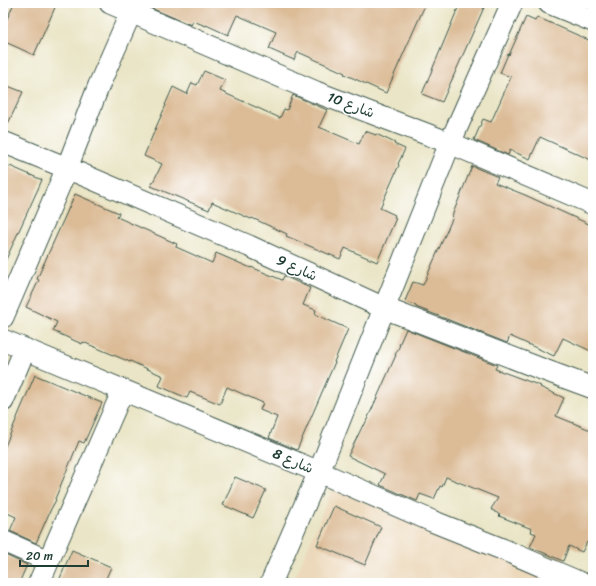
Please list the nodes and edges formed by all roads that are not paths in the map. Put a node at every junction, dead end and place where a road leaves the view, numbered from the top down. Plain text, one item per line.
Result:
1 (110, 3) edge
2 (512, 3) edge
3 (549, 3) edge
4 (133, 8) edge
5 (593, 20) edge
6 (3, 142) edge
7 (450, 143) junction
8 (67, 168) junction
9 (593, 204) edge
10 (384, 308) junction
11 (3, 317) edge
12 (3, 340) edge
13 (25, 349) junction
14 (593, 388) edge
15 (123, 390) junction
16 (3, 401) edge
17 (319, 472) junction
18 (3, 541) edge
19 (48, 562) junction
20 (38, 583) edge
21 (271, 583) edge
22 (581, 583) edge

1 - 4 street, شارع 10
2 - 7 street
3 - 5 street
4 - 7 street, شارع 10
4 - 8 street
6 - 8 street, شارع 9
7 - 9 street, شارع 10
7 - 10 street
8 - 10 street, شارع 9
8 - 11 street
10 - 14 street, شارع 9
10 - 17 street
12 - 13 street, شارع 8
13 - 15 street, شارع 8
13 - 16 street
15 - 17 street, شارع 8
15 - 19 street
17 - 21 street
17 - 22 street, شارع 8
18 - 19 street
19 - 20 street

